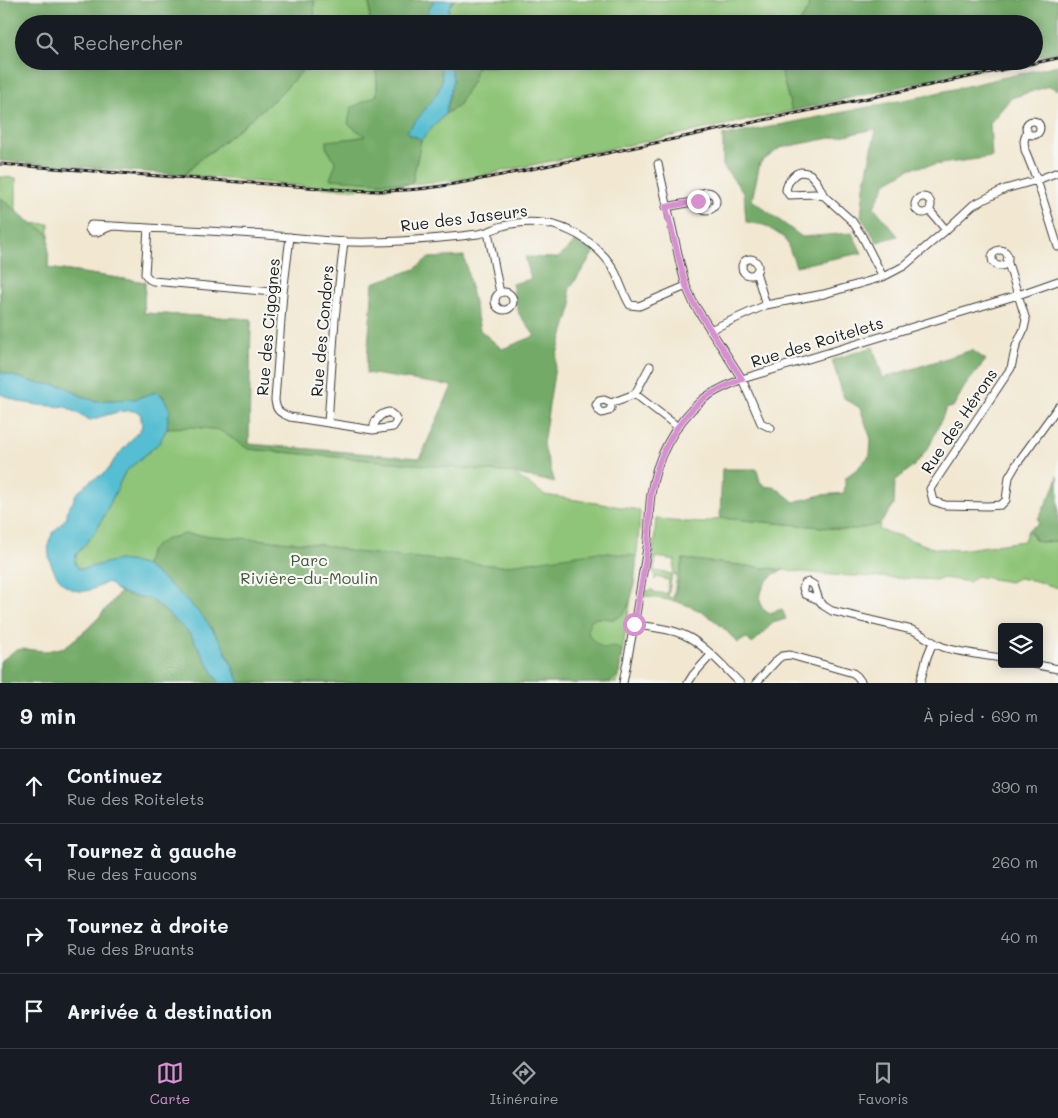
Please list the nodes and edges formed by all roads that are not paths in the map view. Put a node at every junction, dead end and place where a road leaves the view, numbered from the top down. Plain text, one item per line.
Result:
1 (1027, 130) dead end
2 (658, 164) dead end
3 (1058, 172) edge
4 (1037, 180) junction
5 (824, 196) junction
6 (698, 201) dead end
7 (666, 207) junction
8 (930, 211) dead end
9 (112, 226) dead end
10 (148, 228) junction
11 (946, 230) junction
12 (488, 232) junction
13 (290, 237) junction
14 (344, 241) junction
15 (1058, 247) edge
16 (1007, 260) dead end
17 (756, 272) dead end
18 (883, 277) junction
19 (1058, 281) edge
20 (686, 286) junction
21 (283, 293) junction
22 (500, 293) dead end
23 (1018, 295) junction
24 (766, 305) junction
25 (710, 330) junction
26 (650, 366) dead end
27 (742, 379) junction
28 (635, 394) junction
29 (611, 403) dead end
30 (1058, 407) edge
31 (328, 423) junction
32 (678, 427) junction
33 (771, 428) dead end
34 (372, 430) dead end
35 (819, 600) dead end
36 (634, 624) junction
37 (933, 642) junction
38 (711, 655) junction
39 (998, 657) edge
40 (1043, 666) edge
41 (1058, 669) edge
42 (623, 683) edge
43 (688, 683) edge
44 (740, 683) edge
45 (756, 683) edge
46 (862, 683) edge
47 (920, 683) edge

1 - 4 street
2 - 7 street
3 - 4 street
4 - 11 street
4 - 15 street
5 - 5 street
5 - 18 street
6 - 7 street
7 - 20 street
8 - 11 street
9 - 10 street, Rue des Jaseurs
10 - 13 street, Rue des Jaseurs
10 - 21 street
11 - 18 street
12 - 14 street, Rue des Jaseurs
12 - 20 street, Rue des Jaseurs
12 - 22 street
13 - 14 street, Rue des Jaseurs
13 - 21 street, Rue des Cigognes
14 - 31 street, Rue des Condors
16 - 23 street
17 - 24 street
18 - 24 street
19 - 23 street, Rue des Roitelets
20 - 25 street
21 - 31 street, Rue des Cigognes
23 - 27 street, Rue des Roitelets
23 - 30 street, Rue des Hérons
24 - 25 street
25 - 27 street
26 - 28 street
27 - 32 street, Rue des Roitelets
27 - 33 street
28 - 29 street
28 - 32 street
31 - 34 street, Rue des Cigognes
32 - 36 street, Rue des Roitelets
35 - 37 street
36 - 38 street
36 - 42 street, Rue des Roitelets
37 - 39 street
37 - 47 street
38 - 43 street
38 - 44 street
40 - 41 street
45 - 46 street

